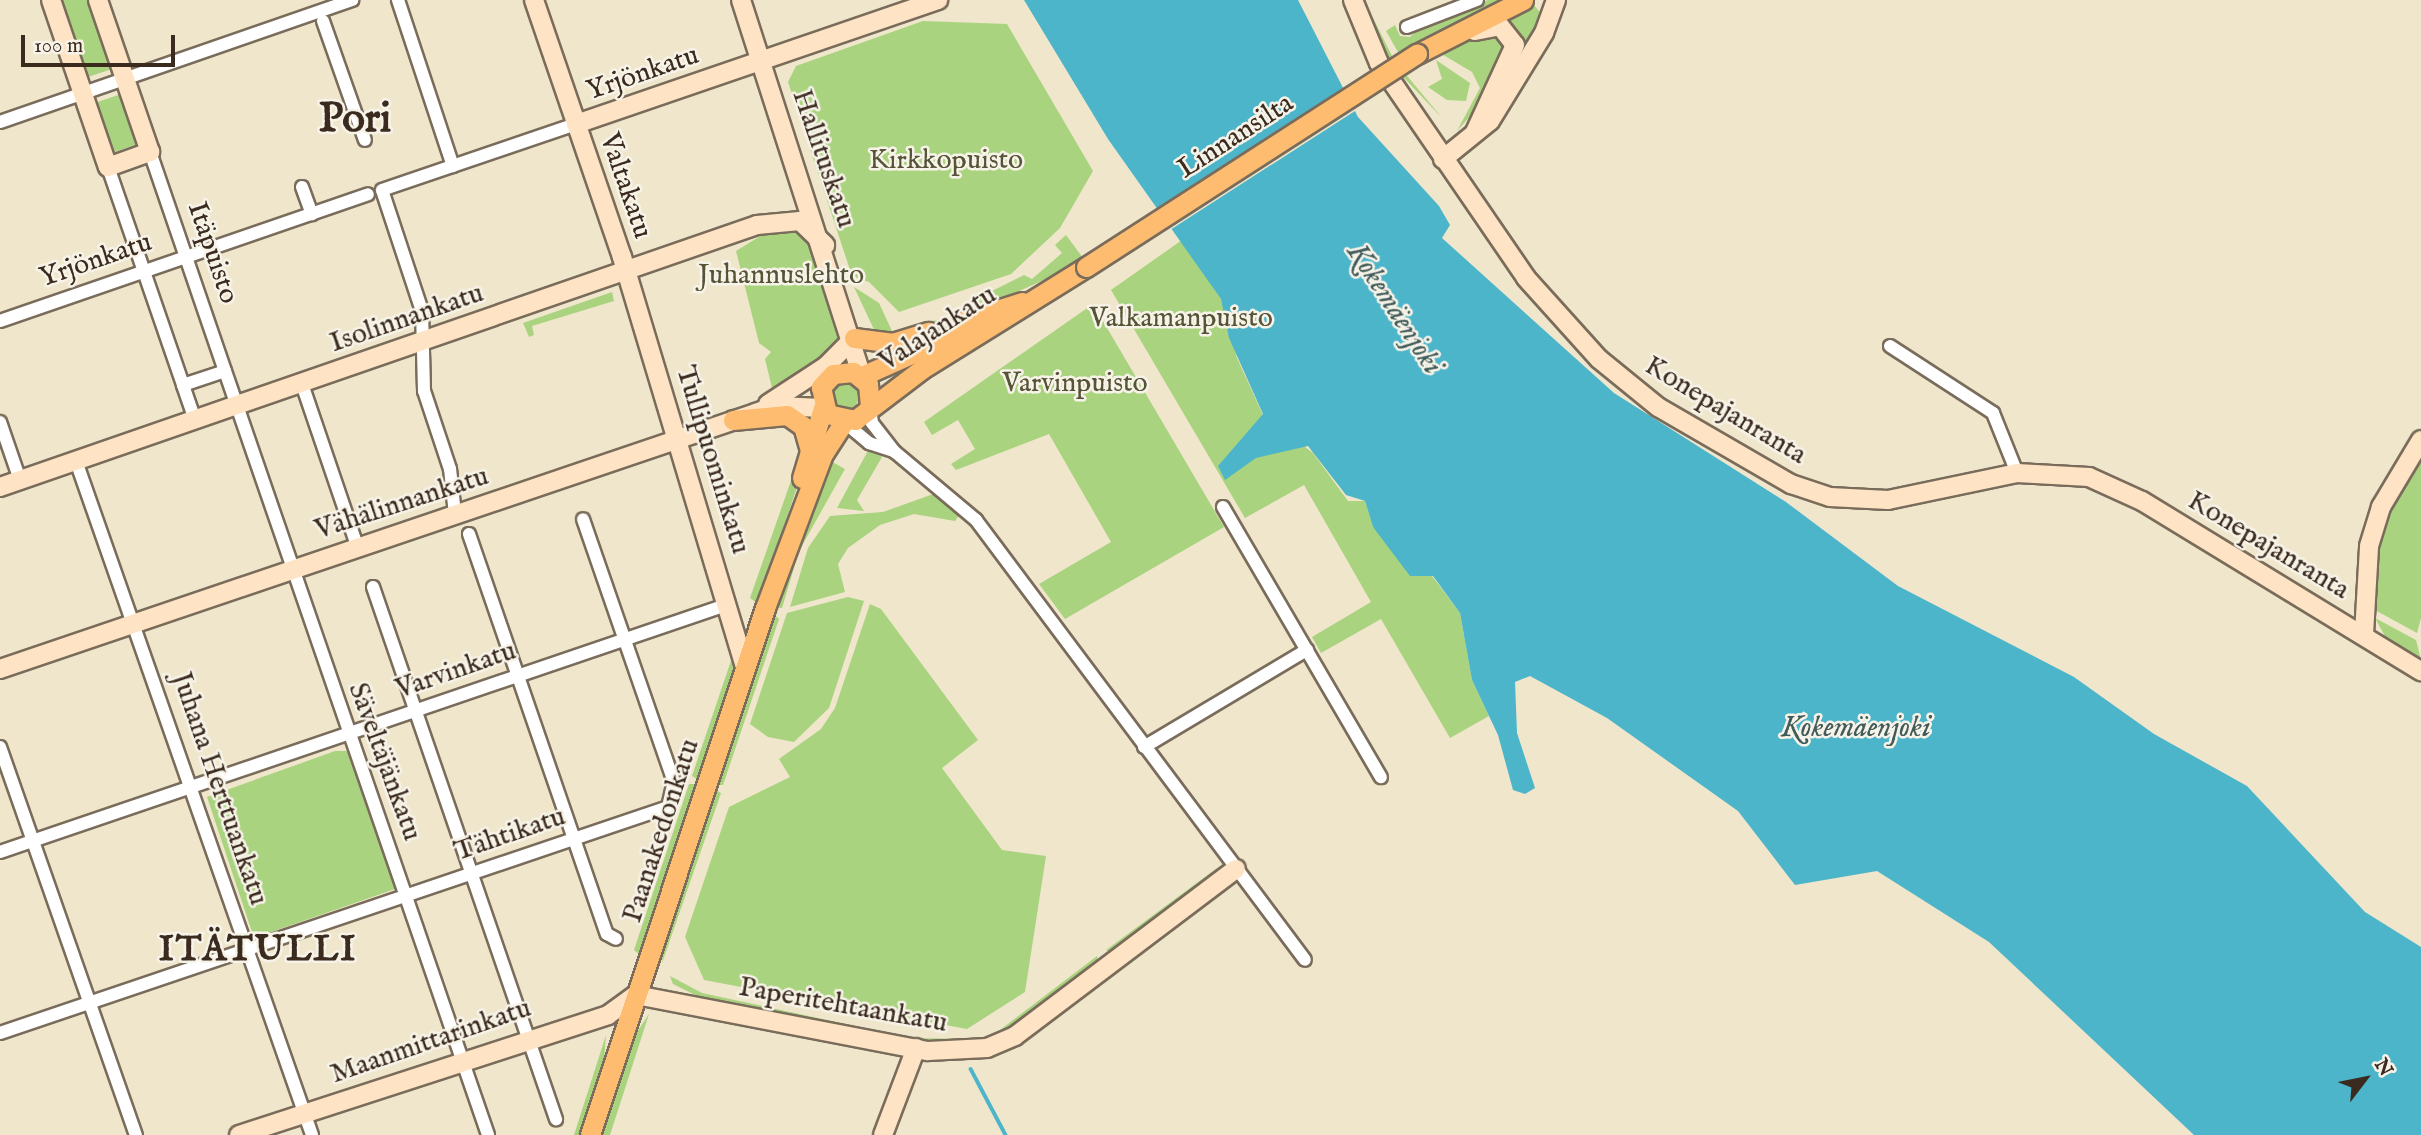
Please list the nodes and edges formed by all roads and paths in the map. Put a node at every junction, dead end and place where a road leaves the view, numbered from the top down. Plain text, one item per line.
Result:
1 (51, 0) edge
2 (97, 0) edge
3 (352, 0) edge
4 (398, 0) edge
5 (534, 0) edge
6 (741, 0) edge
7 (938, 0) edge
8 (1353, 0) edge
9 (1477, 0) edge
10 (1523, 0) edge
11 (919, 3) edge
12 (1550, 4) edge
13 (320, 11) edge
14 (1407, 27) dead end
15 (1420, 52) junction
16 (762, 60) junction
17 (125, 79) junction
18 (82, 93) junction
19 (0, 122) edge
20 (576, 124) junction
21 (1475, 132) junction
22 (365, 140) dead end
23 (150, 152) junction
24 (1443, 159) junction
25 (453, 166) junction
26 (108, 167) junction
27 (302, 187) dead end
28 (368, 194) dead end
29 (312, 215) junction
30 (825, 245) junction
31 (187, 258) junction
32 (1086, 267) joint
33 (624, 271) junction
34 (144, 272) junction
35 (1036, 298) junction
36 (0, 321) edge
37 (854, 338) junction
38 (425, 340) junction
39 (1890, 346) dead end
40 (225, 371) junction
41 (862, 376) junction
42 (302, 384) junction
43 (183, 385) junction
44 (236, 405) junction
45 (870, 407) junction
46 (823, 408) junction
47 (195, 420) junction
48 (733, 420) junction
49 (0, 422) edge
50 (844, 422) junction
51 (677, 439) junction
52 (2421, 440) edge
53 (810, 450) junction
54 (895, 452) junction
55 (76, 461) junction
56 (2017, 472) junction
57 (20, 480) junction
58 (0, 487) edge
59 (1223, 507) dead end
60 (456, 514) junction
61 (583, 519) dead end
62 (469, 534) dead end
63 (787, 545) junction
64 (357, 547) junction
65 (291, 569) junction
66 (373, 587) dead end
67 (729, 604) junction
68 (134, 623) junction
69 (2364, 634) junction
70 (624, 640) junction
71 (1307, 650) junction
72 (745, 666) junction
73 (0, 669) edge
74 (2421, 671) edge
75 (517, 676) junction
76 (415, 710) junction
77 (349, 733) junction
78 (0, 747) edge
79 (1144, 747) junction
80 (1381, 777) dead end
81 (193, 787) junction
82 (573, 839) junction
83 (33, 841) junction
84 (0, 852) edge
85 (1236, 869) junction
86 (471, 875) junction
87 (407, 897) junction
88 (616, 940) dead end
89 (249, 949) junction
90 (1305, 960) dead end
91 (636, 995) junction
92 (90, 1003) junction
93 (0, 1034) edge
94 (528, 1037) junction
95 (916, 1048) junction
96 (462, 1060) junction
97 (304, 1113) junction
98 (556, 1119) dead end
99 (136, 1135) edge
100 (239, 1135) edge
101 (312, 1135) edge
102 (488, 1135) edge
103 (590, 1135) edge
104 (883, 1135) edge

1 - 18 street
2 - 17 street, Itäpuisto
3 - 13 street
4 - 25 street
5 - 20 street, Valtakatu
6 - 16 street, Hallituskatu
7 - 11 street, Yrjönkatu
8 - 24 street, Konepajanranta
9 - 14 street
10 - 15 main road
11 - 16 street, Yrjönkatu
12 - 21 street
13 - 17 street
13 - 22 street
15 - 21 street
15 - 32 main road, Linnansilta, bridge
16 - 20 street, Yrjönkatu
16 - 30 street, Hallituskatu
17 - 18 street
17 - 23 street, Itäpuisto
18 - 19 street
18 - 26 street
20 - 25 street, Yrjönkatu
20 - 33 street, Valtakatu
21 - 24 street
23 - 26 street
23 - 31 street, Itäpuisto
24 - 56 street, Konepajanranta
25 - 38 street, Yrjönkatu
26 - 34 street
27 - 29 street
28 - 29 street, Yrjönkatu
29 - 31 street, Yrjönkatu
30 - 33 street, Isolinnankatu
30 - 37 street, Hallituskatu
31 - 34 street, Yrjönkatu
31 - 40 street, Itäpuisto
32 - 35 main road, Valajankatu
33 - 38 street, Isolinnankatu
33 - 51 street, Tullipuominkatu
34 - 36 street, Yrjönkatu
34 - 43 street
35 - 37 main road
35 - 41 main road, Valajankatu
35 - 45 main road, Valajankatu
37 - 41 street, Hallituskatu
37 - 48 street
38 - 42 street, Isolinnankatu
38 - 60 street
39 - 56 street
40 - 43 street
40 - 44 street, Itäpuisto
41 - 45 main road
41 - 46 main road
42 - 44 street, Isolinnankatu
42 - 64 street
43 - 47 street
44 - 47 street, Isolinnankatu
44 - 65 street, Säveltäjänkatu
45 - 50 main road
45 - 54 street
46 - 48 street, Vähälinnankatu
46 - 50 main road
46 - 53 main road, Paanakedonkatu
47 - 55 street, Isolinnankatu
48 - 51 street, Vähälinnankatu
48 - 53 main road
49 - 57 street
50 - 54 street
50 - 63 main road, Paanakedonkatu
51 - 60 street, Vähälinnankatu
51 - 67 street, Tullipuominkatu
52 - 69 street
53 - 63 main road, Paanakedonkatu
54 - 79 street
55 - 57 street, Isolinnankatu
55 - 68 street, Juhana Herttuankatu
56 - 69 street, Konepajanranta
57 - 58 street, Isolinnankatu
59 - 71 street
60 - 64 street, Vähälinnankatu
61 - 70 street
62 - 75 street
63 - 72 main road, Paanakedonkatu
64 - 65 street, Vähälinnankatu
65 - 68 street, Vähälinnankatu
65 - 77 street, Säveltäjänkatu
66 - 76 street
67 - 70 street, Varvinkatu
67 - 72 street, Tullipuominkatu
68 - 73 street, Vähälinnankatu
68 - 81 street, Juhana Herttuankatu
69 - 74 street, Konepajanranta
70 - 75 street, Varvinkatu
70 - 82 street, Tähtikatu
71 - 79 street
71 - 80 street
72 - 91 main road, Paanakedonkatu
75 - 76 street, Varvinkatu
75 - 82 street
76 - 77 street, Varvinkatu
76 - 86 street
77 - 81 street, Varvinkatu
77 - 87 street, Säveltäjänkatu
78 - 83 street
79 - 85 street
81 - 83 street, Varvinkatu
81 - 89 street, Juhana Herttuankatu
82 - 86 street, Tähtikatu
82 - 88 street
83 - 84 street, Varvinkatu
83 - 92 street
85 - 90 street
85 - 95 street, Paperitehtaankatu
86 - 87 street, Tähtikatu
86 - 94 street
87 - 89 street, Tähtikatu
87 - 96 street, Säveltäjänkatu
89 - 92 street, Tähtikatu
89 - 97 street, Juhana Herttuankatu
91 - 94 street, Maanmittarinkatu
91 - 95 street, Paperitehtaankatu
91 - 103 main road, Paanakedonkatu
92 - 93 street, Tähtikatu
92 - 99 street
94 - 96 street, Maanmittarinkatu
94 - 98 street
95 - 104 street
96 - 97 street, Maanmittarinkatu
96 - 102 street, Säveltäjänkatu
97 - 100 street, Maanmittarinkatu
97 - 101 street, Juhana Herttuankatu

